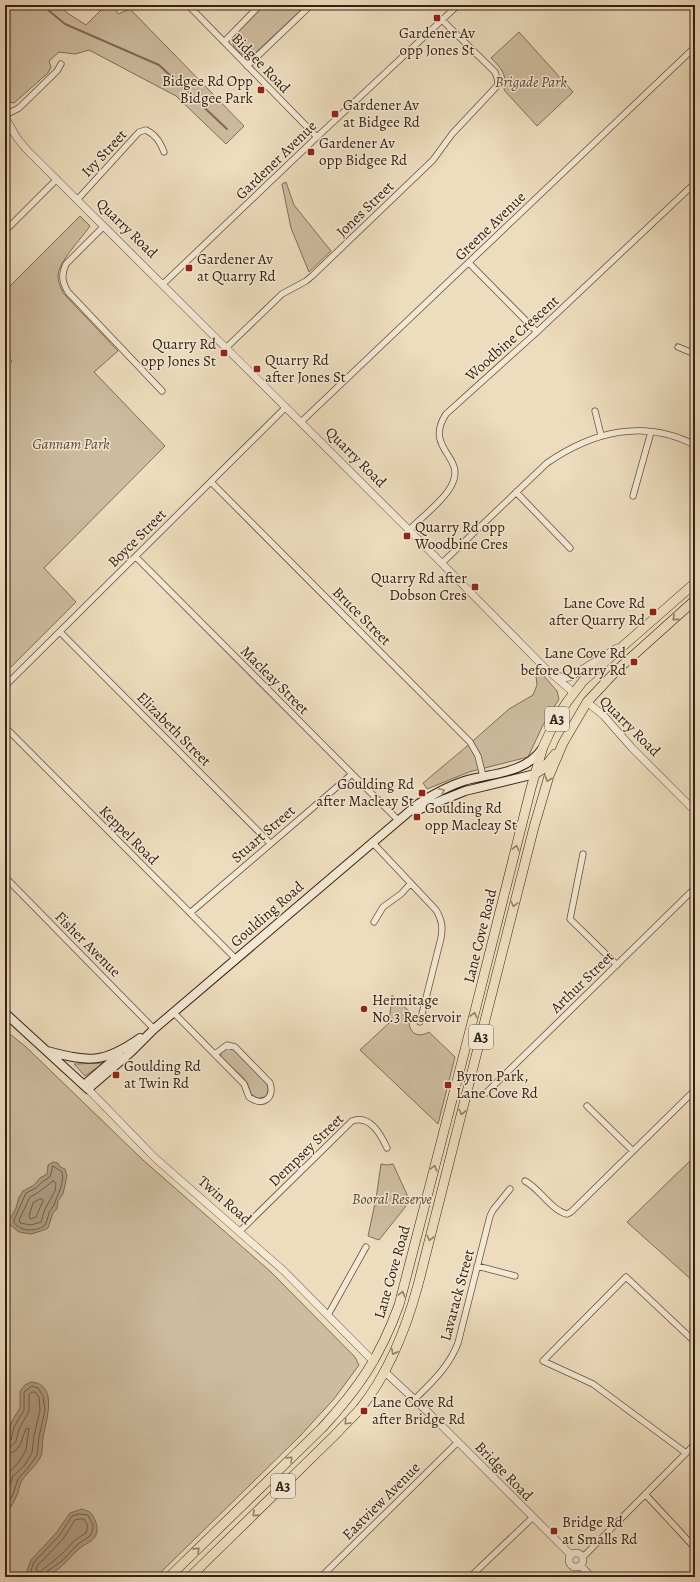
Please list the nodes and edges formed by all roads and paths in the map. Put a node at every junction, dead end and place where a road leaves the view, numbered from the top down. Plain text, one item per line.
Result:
1 (188, 5) edge
2 (260, 5) edge
3 (311, 5) edge
4 (458, 5) edge
5 (442, 20) junction
6 (224, 42) junction
7 (695, 47) edge
8 (61, 64) dead end
9 (247, 66) junction
10 (5, 116) edge
11 (317, 137) junction
12 (164, 152) dead end
13 (57, 179) junction
14 (695, 183) edge
15 (77, 200) junction
16 (104, 226) junction
17 (5, 231) edge
18 (469, 263) junction
19 (163, 284) junction
20 (537, 332) junction
21 (227, 347) junction
22 (678, 347) dead end
23 (695, 354) edge
24 (162, 391) dead end
25 (286, 407) junction
26 (595, 411) dead end
27 (301, 422) junction
28 (651, 432) junction
29 (601, 435) junction
30 (695, 445) edge
31 (211, 482) junction
32 (516, 492) junction
33 (633, 496) dead end
34 (410, 530) junction
35 (570, 548) dead end
36 (136, 558) junction
37 (442, 563) junction
38 (695, 582) edge
39 (694, 603) edge
40 (60, 632) junction
41 (626, 644) junction
42 (545, 668) junction
43 (5, 686) edge
44 (574, 693) junction
45 (587, 702) junction
46 (5, 727) edge
47 (563, 743) junction
48 (543, 746) junction
49 (352, 774) junction
50 (535, 774) junction
51 (483, 776) junction
52 (486, 785) junction
53 (695, 811) edge
54 (398, 820) junction
55 (372, 842) junction
56 (270, 843) junction
57 (582, 854) dead end
58 (5, 877) edge
59 (411, 883) junction
60 (695, 888) edge
61 (190, 913) junction
62 (374, 922) dead end
63 (236, 959) junction
64 (617, 965) junction
65 (173, 1012) junction
66 (5, 1013) edge
67 (420, 1022) dead end
68 (154, 1029) junction
69 (127, 1048) junction
70 (47, 1051) junction
71 (214, 1054) junction
72 (89, 1059) joint
73 (86, 1087) junction
74 (695, 1090) edge
75 (486, 1093) dead end
76 (587, 1106) dead end
77 (387, 1148) dead end
78 (634, 1151) junction
79 (524, 1181) dead end
80 (510, 1189) dead end
81 (240, 1231) junction
82 (366, 1247) dead end
83 (477, 1266) junction
84 (515, 1276) dead end
85 (328, 1315) junction
86 (695, 1342) edge
87 (374, 1362) junction
88 (384, 1371) junction
89 (414, 1400) junction
90 (458, 1442) junction
91 (695, 1444) edge
92 (686, 1453) junction
93 (645, 1494) junction
94 (532, 1518) junction
95 (695, 1548) edge
96 (571, 1555) junction
97 (582, 1556) junction
98 (581, 1566) junction
99 (169, 1577) edge
100 (190, 1577) edge
101 (321, 1577) edge
102 (470, 1577) edge
103 (591, 1577) edge

1 - 6 street, Bidgee Road
2 - 6 street
3 - 9 street
4 - 5 street, Gardener Avenue
5 - 11 street, Gardener Avenue
5 - 21 street, Jones Street
6 - 9 street, Bidgee Road
7 - 18 street, Greene Avenue
8 - 10 street
9 - 11 street, Bidgee Road
10 - 13 street, Quarry Road
11 - 19 street, Gardener Avenue
12 - 15 street, Ivy Street
13 - 15 street, Quarry Road
13 - 17 street
14 - 20 street, Woodbine Crescent
15 - 16 street, Quarry Road
16 - 19 street, Quarry Road
16 - 24 street
18 - 20 street
18 - 27 street, Greene Avenue
19 - 21 street, Quarry Road
20 - 34 street, Woodbine Crescent
21 - 25 street, Quarry Road
22 - 23 street
25 - 27 street, Quarry Road
25 - 31 street, Boyce Street
26 - 29 street
27 - 34 street, Quarry Road
28 - 29 street
28 - 30 street
28 - 33 street
29 - 32 street
31 - 36 street, Boyce Street
31 - 51 street, Bruce Street
32 - 35 street
32 - 37 street
34 - 37 street, Quarry Road
36 - 40 street, Boyce Street
36 - 49 street, Macleay Street
37 - 42 street, Quarry Road
38 - 41 highway, Lane Cove Road / A3
39 -> 45 highway, Lane Cove Road / A3
40 - 43 street, Boyce Street
40 - 56 street, Elizabeth Street
41 - 42 street
41 - 44 highway, Lane Cove Road / A3
42 - 44 street, Quarry Road
44 - 45 highway, Quarry Road
44 - 48 highway, Lane Cove Road / A3
45 - 47 highway, Lane Cove Road / A3
45 - 53 street, Quarry Road
46 - 61 street, Keppel Road
47 - 50 highway
47 -> 88 highway, Lane Cove Road / A3
48 - 50 highway, Lane Cove Road / A3
48 - 51 main road, Goulding Road
49 - 54 street, Macleay Street
49 - 56 street, Stuart Street
50 - 52 main road, Goulding Road
87 -> 50 highway, Lane Cove Road / A3
51 - 52 main road
54 -> 51 main road, Goulding Road
52 - 54 main road, Goulding Road
54 - 55 main road, Goulding Road
55 - 59 street
55 - 63 main road, Goulding Road
56 - 61 street, Stuart Street
57 - 64 street
58 - 68 street, Fisher Avenue
59 - 62 street
59 - 67 street
60 - 64 street, Arthur Street
61 - 63 street, Keppel Road
63 - 65 main road, Goulding Road
64 - 75 street, Arthur Street
65 - 68 main road, Goulding Road
65 - 71 street
66 - 70 main road, Twin Road
68 - 69 main road, Goulding Road
68 - 73 main road, Goulding Road
69 - 72 main road, Goulding Road
69 - 73 main road
70 - 72 main road, Twin Road
70 - 73 main road, Twin Road
71 - 71 street
73 - 81 street, Twin Road
74 - 78 street
76 - 78 street
77 - 81 street, Dempsey Street
78 - 79 street
80 - 83 street, Lavarack Street
81 - 85 street, Twin Road
82 - 85 street
83 - 84 street
83 - 89 street, Lavarack Street
85 - 87 street, Twin Road
86 - 92 street
87 - 88 highway, Twin Road
99 -> 87 highway, Lane Cove Road / A3
88 - 89 street, Bridge Road
88 -> 100 highway, Lane Cove Road / A3
89 - 90 street, Bridge Road
90 - 94 street, Bridge Road
90 - 101 street, Eastview Avenue
91 - 92 street
92 - 93 street
93 - 95 street
93 - 97 street
94 - 96 street, Bridge Road
94 - 102 street
96 - 97 street
96 - 98 street
97 - 98 street
98 - 103 street

